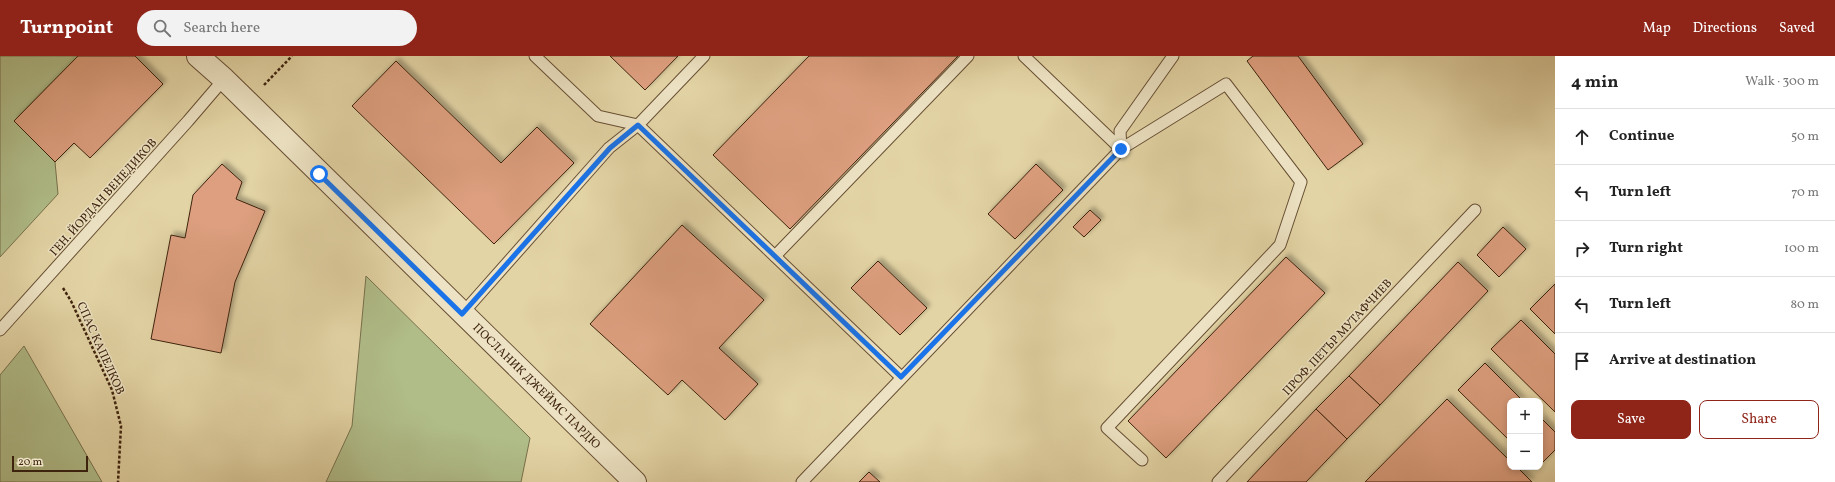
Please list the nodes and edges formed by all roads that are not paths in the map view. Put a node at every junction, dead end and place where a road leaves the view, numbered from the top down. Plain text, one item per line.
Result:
1 (198, 56) edge
2 (535, 56) edge
3 (704, 56) edge
4 (968, 56) edge
5 (1024, 56) edge
6 (1173, 56) edge
7 (224, 79) junction
8 (638, 125) junction
9 (1121, 149) junction
10 (1475, 210) dead end
11 (775, 256) junction
12 (462, 314) junction
13 (0, 330) edge
14 (901, 377) junction
15 (1142, 460) dead end
16 (635, 482) edge
17 (802, 482) edge
18 (1218, 482) edge

1 - 7 street, ПОСЛАНИК ДЖЕЙМС ПАРДЮ
2 - 8 lane
3 - 8 lane
4 - 11 lane
5 - 9 lane
6 - 9 lane
7 - 12 street, ПОСЛАНИК ДЖЕЙМС ПАРДЮ
7 - 13 lane, ГЕН. ЙОРДАН ВЕНЕДИКОВ
8 - 11 lane
8 - 12 lane
9 - 14 lane
9 - 15 lane
10 - 18 lane, ПРОФ. ПЕТЪР МУТАФЧИЕВ
11 - 14 lane
12 - 16 street, ПОСЛАНИК ДЖЕЙМС ПАРДЮ
14 - 17 lane

